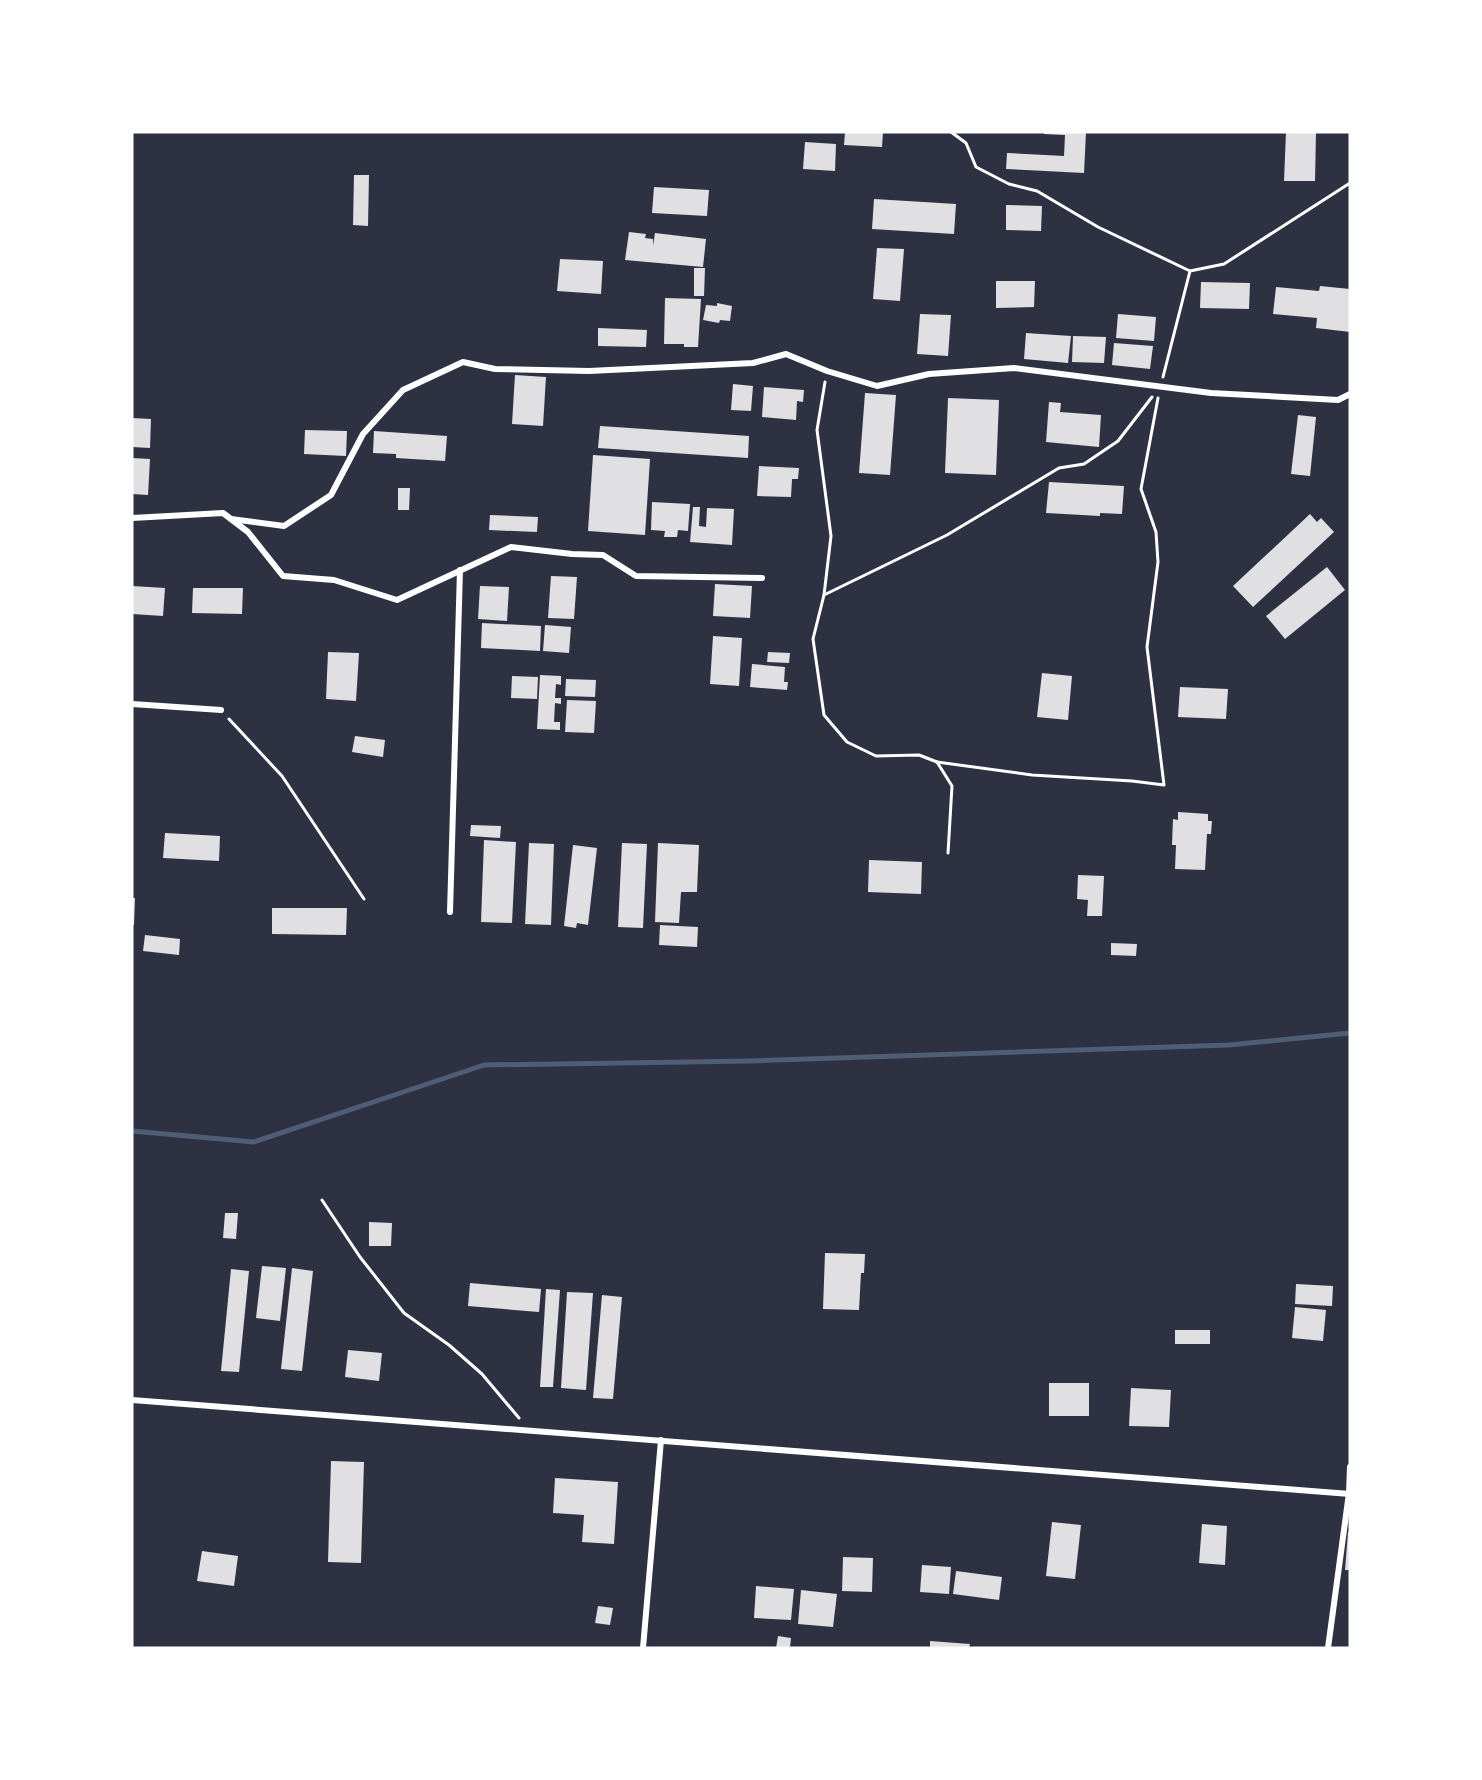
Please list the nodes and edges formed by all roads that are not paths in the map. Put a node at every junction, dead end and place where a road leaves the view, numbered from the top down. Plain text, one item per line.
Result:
1 (1350, 394) edge
2 (132, 518) edge
3 (231, 519) junction
4 (460, 570) junction
5 (762, 578) dead end
6 (132, 704) edge
7 (221, 710) road end
8 (450, 912) dead end
9 (132, 1400) edge
10 (661, 1440) junction
11 (1350, 1467) edge
12 (1349, 1493) edge
13 (643, 1648) edge
14 (1328, 1648) edge

1 - 3 street
2 - 3 street
3 - 4 street
4 - 5 street
4 - 8 street
6 - 7 street
9 - 10 street
10 - 12 street
10 - 13 street
11 - 12 street
12 - 14 street

